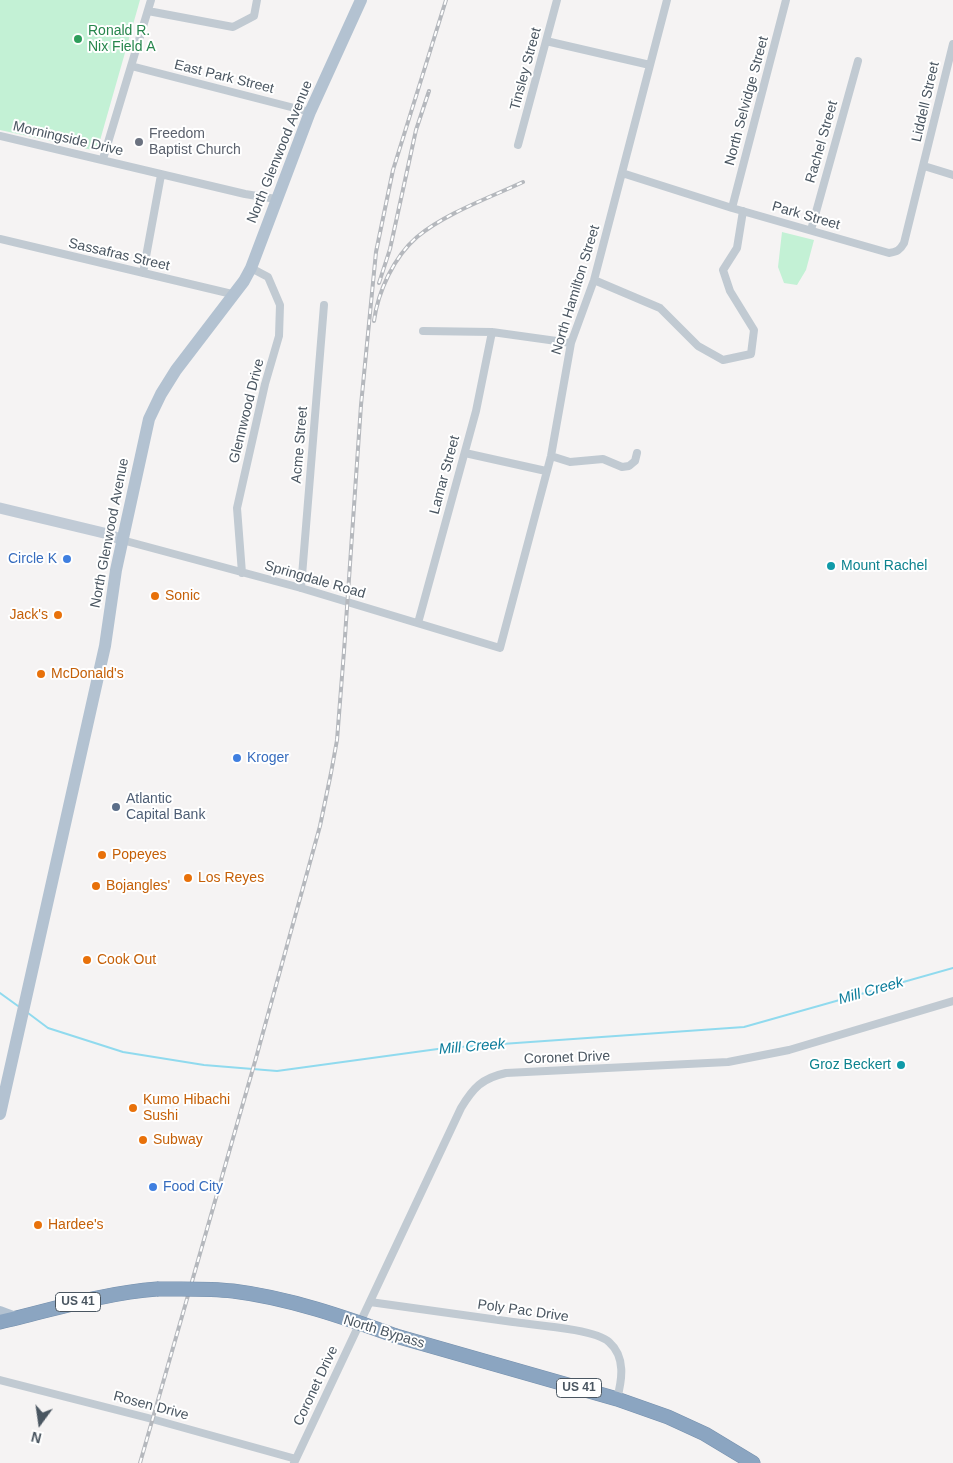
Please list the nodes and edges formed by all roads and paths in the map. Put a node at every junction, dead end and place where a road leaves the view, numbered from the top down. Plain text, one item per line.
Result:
1 (151, 0) edge
2 (257, 0) edge
3 (361, 0) edge
4 (557, 0) edge
5 (667, 0) edge
6 (786, 0) edge
7 (148, 10) junction
8 (546, 41) junction
9 (953, 44) edge
10 (858, 61) dead end
11 (650, 65) junction
12 (131, 66) junction
13 (310, 112) junction
14 (0, 136) edge
15 (518, 145) dead end
16 (102, 159) junction
17 (924, 166) junction
18 (622, 173) junction
19 (161, 174) junction
20 (953, 175) edge
21 (276, 199) junction
22 (732, 208) junction
23 (743, 211) junction
24 (811, 230) junction
25 (0, 239) edge
26 (251, 268) junction
27 (143, 273) junction
28 (594, 280) junction
29 (232, 294) junction
30 (324, 305) dead end
31 (423, 331) dead end
32 (492, 332) junction
33 (570, 343) junction
34 (637, 452) dead end
35 (465, 453) junction
36 (551, 456) junction
37 (546, 471) junction
38 (0, 508) edge
39 (122, 540) junction
40 (242, 573) junction
41 (301, 588) junction
42 (418, 624) junction
43 (500, 648) joint
44 (953, 1000) edge
45 (0, 1114) edge
46 (370, 1302) junction
47 (0, 1312) edge
48 (16, 1318) junction
49 (0, 1322) edge
50 (0, 1380) edge
51 (617, 1399) junction
52 (295, 1461) edge
53 (753, 1463) edge

1 - 7 street
2 - 7 street
3 - 13 main road, North Glenwood Avenue
4 - 8 street, Tinsley Street
5 - 11 street, North Hamilton Street
6 - 22 street, North Selvidge Street
7 - 12 street
8 - 11 street
8 - 15 street, Tinsley Street
9 - 17 street, Liddell Street
10 - 24 street, Rachel Street
11 - 18 street, North Hamilton Street
12 - 13 street, East Park Street
12 - 16 street
13 - 21 main road, North Glenwood Avenue
14 - 16 street, Morningside Drive
16 - 19 street, Morningside Drive
17 - 20 street
17 - 24 street, Park Street
18 - 22 street, Park Street
18 - 28 street, North Hamilton Street
19 - 21 street, Morningside Drive
19 - 27 street
21 - 26 main road, North Glenwood Avenue
22 - 23 street, Park Street
23 - 24 street, Park Street
23 - 28 street
25 - 27 street, Sassafras Street
26 - 29 main road, North Glenwood Avenue
26 - 40 street, Glennwood Drive
27 - 29 street, Sassafras Street
28 - 33 street, North Hamilton Street
29 - 39 main road, North Glenwood Avenue
30 - 41 street, Acme Street
31 - 32 street
32 - 33 street
32 - 35 street, Lamar Street
33 - 36 street, North Hamilton Street
34 - 36 street
35 - 37 street
35 - 42 street, Lamar Street
36 - 37 street, North Hamilton Street
37 - 43 street, North Hamilton Street
38 - 39 street
39 - 40 street, Springdale Road
39 - 45 main road, North Glenwood Avenue
40 - 41 street, Springdale Road
41 - 42 street, Springdale Road
42 - 43 street, Springdale Road
44 - 46 street, Coronet Drive
46 - 51 street, Poly Pac Drive
46 - 52 street, Coronet Drive
47 - 48 main road
48 - 49 highway, North Bypass / US 41
48 - 51 highway, North Bypass / US 41, bridge
50 - 52 street, Rosen Drive
51 - 53 highway, North Bypass / US 41

